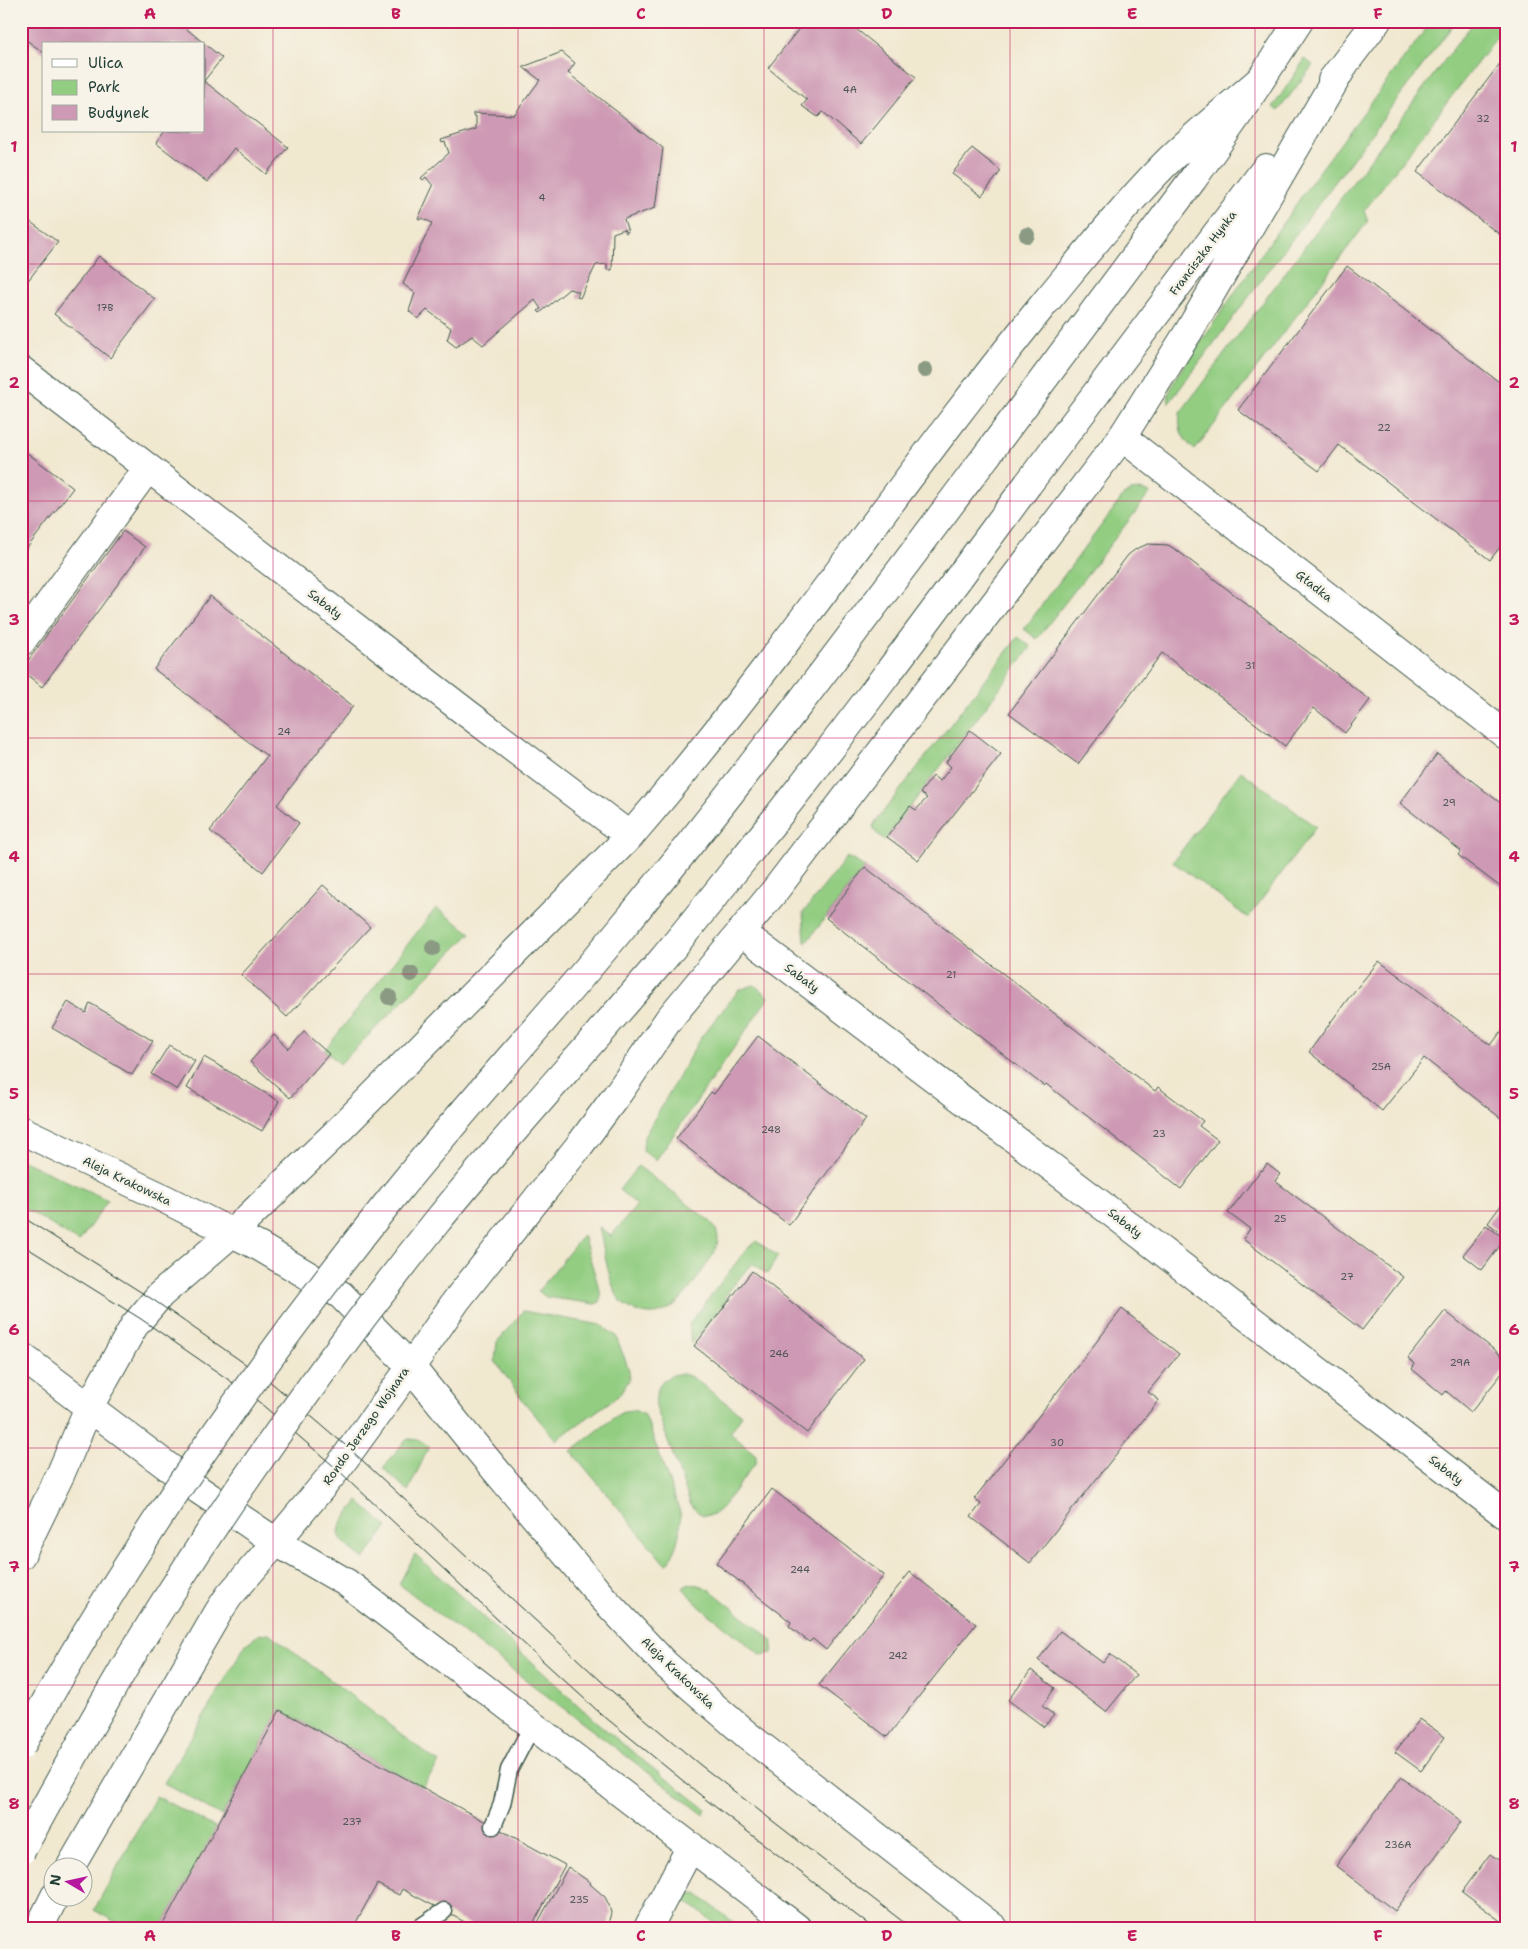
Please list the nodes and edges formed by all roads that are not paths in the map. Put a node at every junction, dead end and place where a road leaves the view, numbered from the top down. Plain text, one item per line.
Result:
1 (1299, 21) edge
2 (1377, 21) edge
3 (1344, 65) junction
4 (1260, 80) junction
5 (21, 370) edge
6 (1122, 437) junction
7 (148, 468) junction
8 (21, 642) edge
9 (1507, 736) edge
10 (630, 836) junction
11 (741, 932) junction
12 (21, 1130) edge
13 (232, 1232) junction
14 (21, 1356) edge
15 (411, 1367) junction
16 (89, 1407) junction
17 (1507, 1516) edge
18 (276, 1542) junction
19 (21, 1555) edge
20 (532, 1726) junction
21 (21, 1746) edge
22 (492, 1826) dead end
23 (691, 1846) junction
24 (21, 1851) edge
25 (77, 1856) edge
26 (50, 1906) edge
27 (444, 1911) dead end
28 (39, 1928) edge
29 (419, 1928) edge
30 (648, 1928) edge
31 (797, 1928) edge
32 (994, 1928) edge

1 - 4 main road
2 - 3 main road, Franciszka Hynka
3 - 6 main road
3 - 24 main road, Franciszka Hynka, bridge
4 - 10 main road
4 - 21 main road, bridge
5 - 7 main road, Sabały
6 - 9 main road, Gładka
6 - 11 main road
7 - 8 main road
7 - 10 main road, Sabały
10 - 13 main road
11 - 15 main road
11 - 17 main road, Sabały
12 - 13 main road, Aleja Krakowska
13 - 15 main road, Rondo Jerzego Wojnara
13 - 16 main road
14 - 16 main road
15 - 18 main road, Rondo Jerzego Wojnara
15 - 32 main road, Aleja Krakowska
16 - 18 main road
16 - 19 main road
18 - 20 main road
18 - 25 main road, Rondo Jerzego Wojnara
20 - 22 lane
20 - 23 main road
23 - 30 main road
23 - 31 main road
26 - 28 main road
27 - 29 lane

